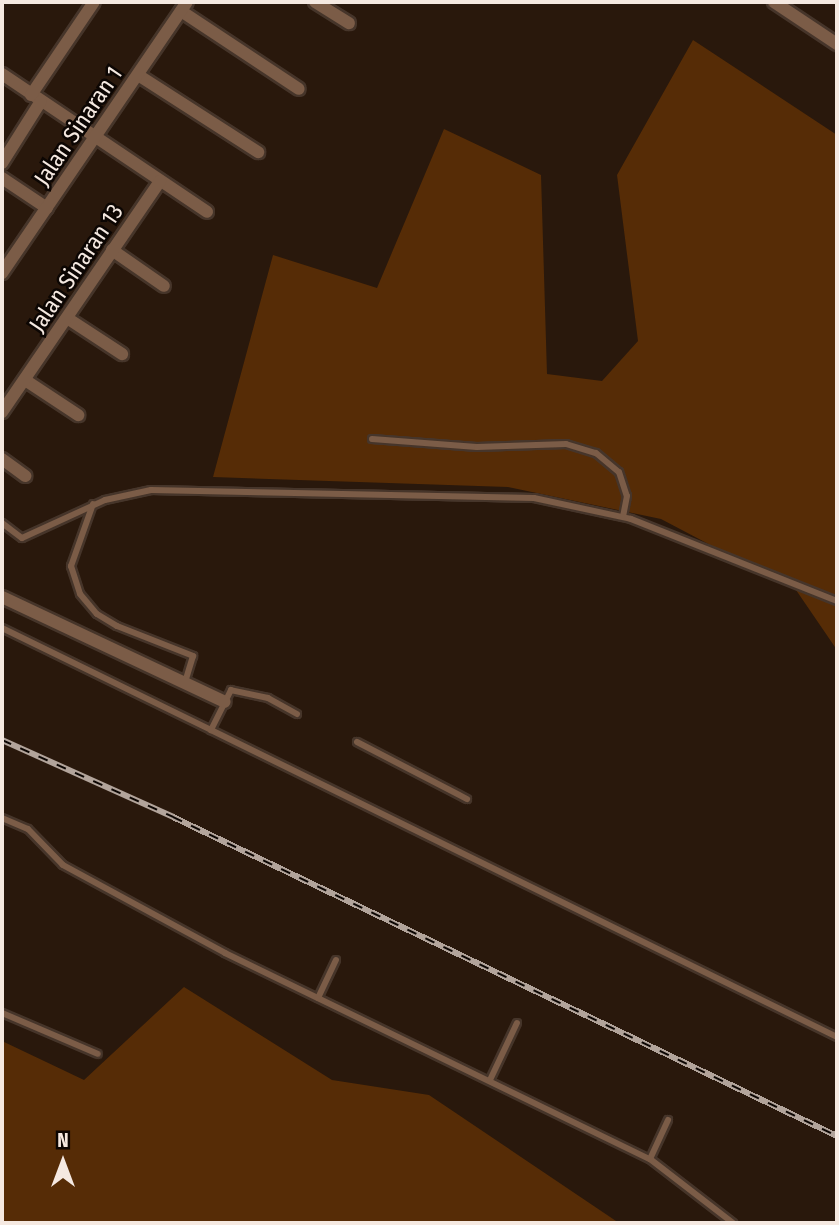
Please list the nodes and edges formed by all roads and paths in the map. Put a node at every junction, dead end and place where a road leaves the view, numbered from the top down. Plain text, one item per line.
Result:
1 (94, 2) edge
2 (315, 2) edge
3 (775, 2) edge
4 (184, 7) edge
5 (349, 23) dead end
6 (837, 44) edge
7 (2, 74) edge
8 (138, 75) junction
9 (299, 89) dead end
10 (36, 98) junction
11 (95, 137) junction
12 (258, 152) dead end
13 (2, 163) edge
14 (2, 177) edge
15 (160, 181) junction
16 (47, 208) junction
17 (207, 212) dead end
18 (112, 250) junction
19 (3, 270) edge
20 (164, 286) dead end
21 (67, 318) junction
22 (122, 354) dead end
23 (25, 380) junction
24 (2, 412) edge
25 (78, 415) dead end
26 (372, 439) dead end
27 (2, 459) edge
28 (25, 476) dead end
29 (93, 504) junction
30 (623, 517) junction
31 (2, 523) edge
32 (2, 597) edge
33 (837, 601) edge
34 (2, 628) edge
35 (185, 683) junction
36 (225, 702) junction
37 (297, 714) dead end
38 (211, 730) junction
39 (357, 742) dead end
40 (467, 799) dead end
41 (2, 818) edge
42 (336, 960) dead end
43 (318, 998) junction
44 (2, 1013) edge
45 (517, 1023) dead end
46 (837, 1037) edge
47 (98, 1054) dead end
48 (490, 1080) junction
49 (668, 1120) dead end
50 (650, 1159) junction
51 (733, 1223) edge

1 - 10 street
2 - 5 street
3 - 6 street
4 - 8 street, Jalan Sinaran 1
4 - 9 street
7 - 10 street
8 - 11 street, Jalan Sinaran 1
8 - 12 street
10 - 11 street
10 - 13 street
11 - 15 street
11 - 16 street, Jalan Sinaran 1
14 - 16 street
15 - 17 street
15 - 18 street, Jalan Sinaran 13
16 - 19 street, Jalan Sinaran 1
18 - 20 street
18 - 21 street, Jalan Sinaran 13
21 - 22 street
21 - 23 street, Jalan Sinaran 13
23 - 24 street, Jalan Sinaran 13
23 - 25 street
26 - 30 lane
27 - 28 street
29 - 30 lane
29 - 31 lane
29 - 35 lane
30 - 33 lane
32 - 35 street
34 - 38 lane
35 - 36 street
36 - 37 lane
36 - 38 lane
38 - 46 lane
39 - 40 lane
41 - 43 lane
42 - 43 lane
43 - 48 lane
44 - 47 lane
45 - 48 lane
48 - 50 lane
49 - 50 lane
50 - 51 lane

